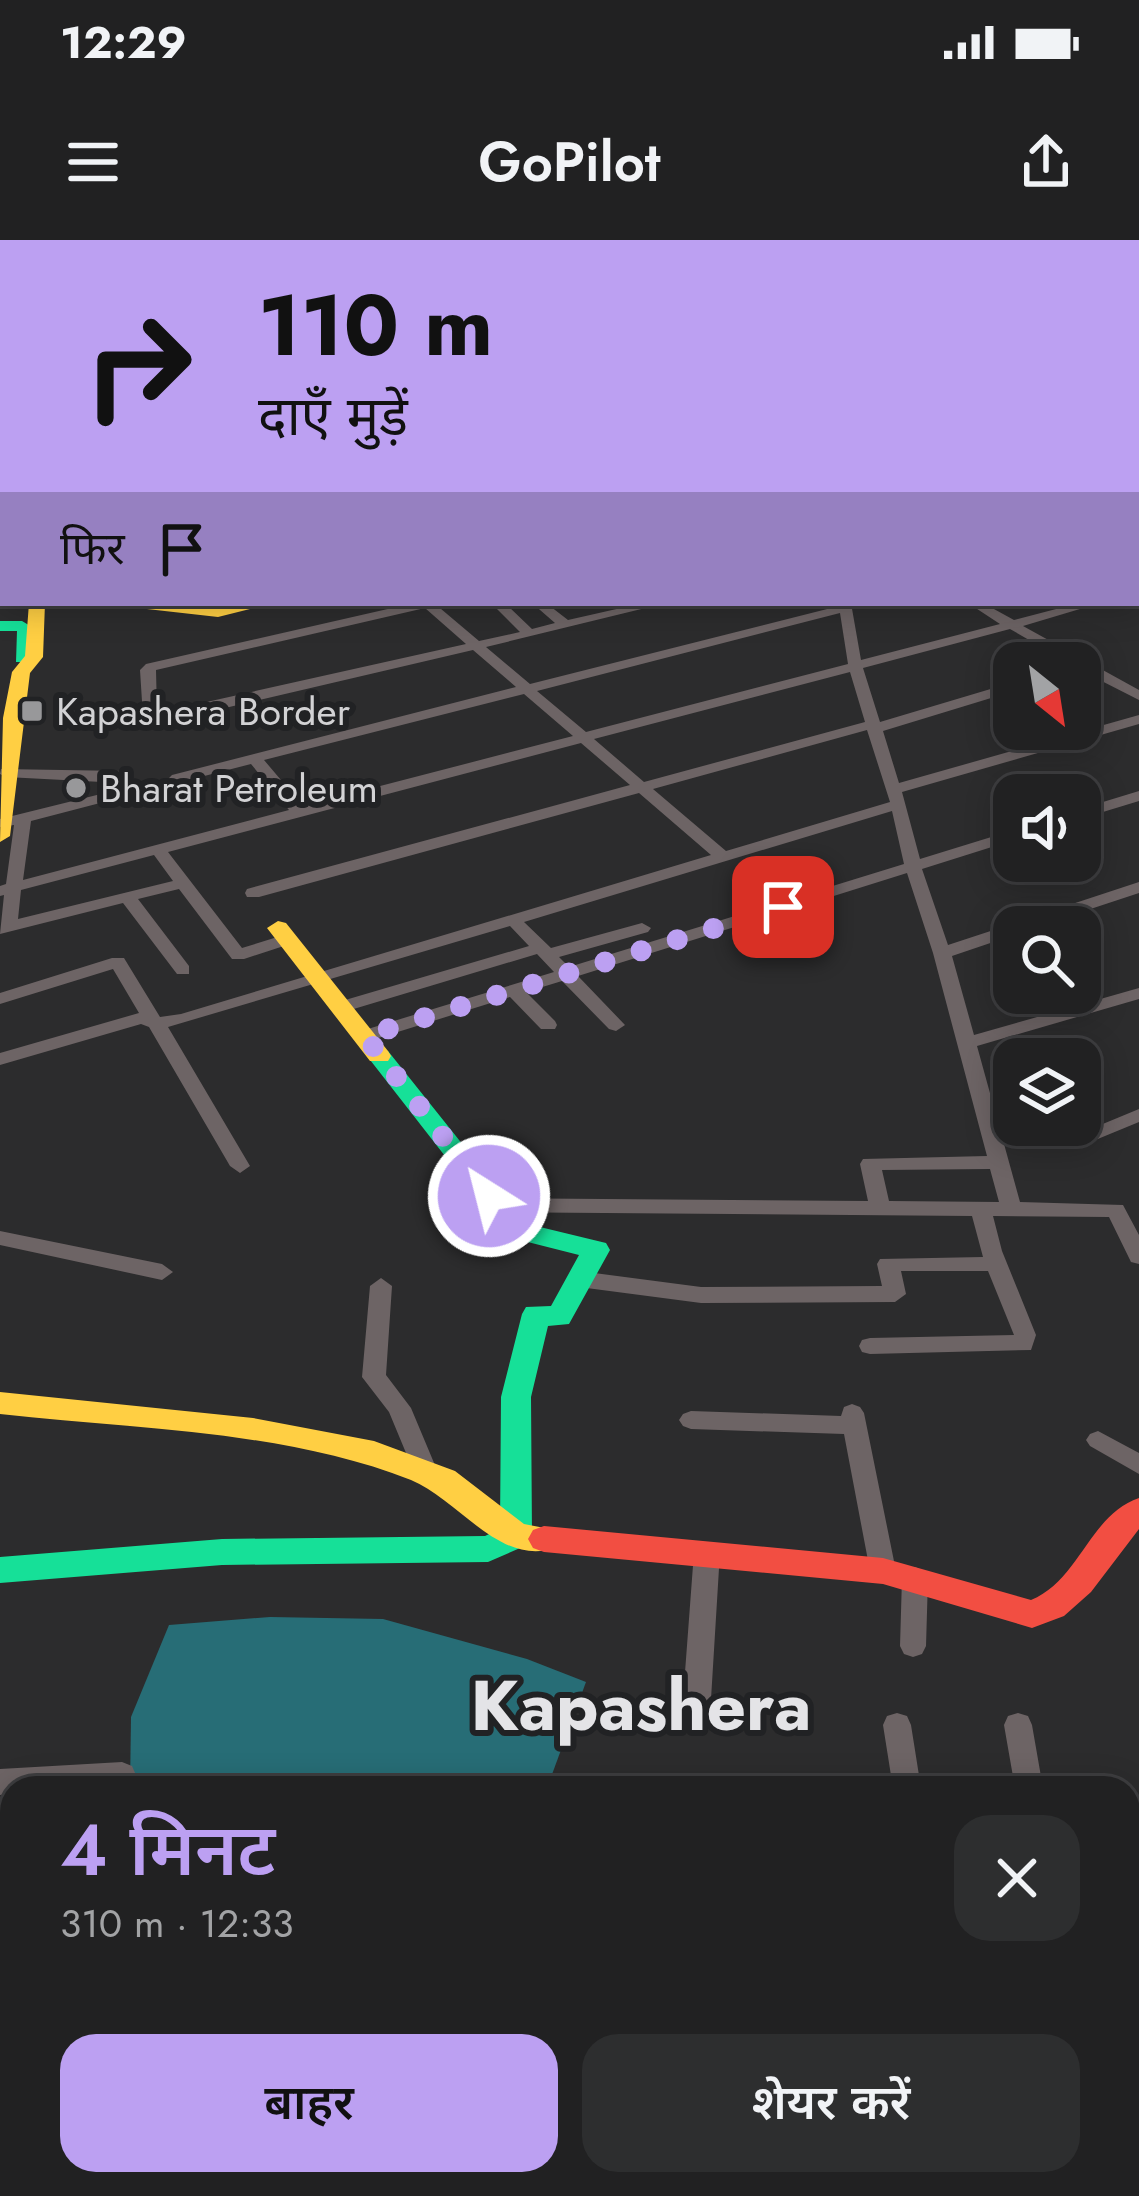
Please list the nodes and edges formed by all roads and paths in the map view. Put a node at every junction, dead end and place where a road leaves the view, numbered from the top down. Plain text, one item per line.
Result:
1 (37, 606) edge
2 (162, 606) edge
3 (252, 606) edge
4 (414, 606) edge
5 (431, 606) edge
6 (500, 606) edge
7 (542, 606) edge
8 (645, 606) edge
9 (846, 606) edge
10 (979, 606) edge
11 (1082, 606) edge
12 (563, 624) junction
13 (1010, 624) junction
14 (0, 626) edge
15 (528, 632) junction
16 (1041, 642) edge
17 (477, 645) junction
18 (855, 666) junction
19 (21, 672) junction
20 (1101, 676) edge
21 (529, 689) junction
22 (993, 692) edge
23 (1139, 696) edge
24 (1139, 719) edge
25 (873, 727) junction
26 (582, 736) junction
27 (254, 758) junction
28 (6, 772) junction
29 (177, 778) dead end
30 (642, 788) junction
31 (1139, 796) edge
32 (896, 797) junction
33 (1101, 808) edge
34 (300, 813) junction
35 (9, 826) edge
36 (993, 841) edge
37 (158, 850) junction
38 (722, 855) junction
39 (913, 866) junction
40 (183, 883) junction
41 (1139, 886) edge
42 (8, 889) edge
43 (253, 893) dead end
44 (127, 897) junction
45 (1081, 906) edge
46 (512, 919) junction
47 (642, 928) dead end
48 (4, 929) edge
49 (283, 934) joint
50 (993, 936) edge
51 (543, 951) junction
52 (942, 953) junction
53 (183, 970) dead end
54 (567, 976) junction
55 (318, 977) junction
56 (516, 992) junction
57 (1139, 993) edge
58 (0, 999) edge
59 (341, 1007) junction
60 (154, 1021) junction
61 (548, 1025) dead end
62 (616, 1025) dead end
63 (365, 1036) junction
64 (964, 1044) junction
65 (0, 1059) edge
66 (1139, 1115) edge
67 (1101, 1131) edge
68 (997, 1162) junction
69 (240, 1166) dead end
70 (487, 1205) junction
71 (880, 1208) junction
72 (980, 1208) junction
73 (1011, 1208) junction
74 (0, 1238) edge
75 (1139, 1257) edge
76 (996, 1264) junction
77 (162, 1271) dead end
78 (579, 1279) junction
79 (381, 1286) dead end
80 (870, 1346) dead end
81 (0, 1403) edge
82 (691, 1420) dead end
83 (1098, 1440) dead end
84 (1139, 1465) edge
85 (425, 1470) junction
86 (1139, 1511) edge
87 (516, 1536) junction
88 (707, 1552) junction
89 (0, 1570) edge
90 (883, 1571) junction
91 (915, 1578) junction
92 (914, 1646) dead end
93 (698, 1699) dead end
94 (897, 1725) dead end
95 (1018, 1725) dead end
96 (122, 1775) dead end
97 (102, 1776) edge
98 (905, 1776) edge
99 (1027, 1776) edge

1 - 19 street
2 - 3 street
4 - 17 street
5 - 17 street
6 - 15 street
7 - 12 street
8 - 12 street
9 - 18 street
9 - 21 street
10 - 13 street
11 - 13 street
12 - 15 street
13 - 16 street
13 - 18 street
14 - 19 street
15 - 17 street
17 - 21 street
18 - 25 street
18 - 26 street
19 - 28 street
20 - 23 street
21 - 26 street
21 - 27 street
22 - 25 street
24 - 32 street
25 - 30 street
25 - 32 street
26 - 30 street
26 - 34 street
27 - 29 street
27 - 34 street
28 - 35 street
28 - 35 street
30 - 38 street
30 - 43 street
31 - 33 street
32 - 38 street
32 - 39 street
34 - 37 street
35 - 42 street
36 - 39 street
37 - 40 street
37 - 42 street
38 - 46 street
39 - 52 street
39 - 54 street
40 - 44 street
40 - 49 street
41 - 45 street
42 - 48 street
44 - 48 street
44 - 53 street
46 - 51 street
46 - 55 street
47 - 51 street
49 - 55 street
50 - 52 street
51 - 54 street
51 - 59 street
52 - 64 street
54 - 56 street
54 - 62 street
55 - 59 street
55 - 60 street
56 - 61 street
56 - 63 street
57 - 64 street
58 - 60 street
59 - 63 street
60 - 65 street
60 - 69 street
63 - 70 street
64 - 68 street
66 - 67 street
68 - 71 street
68 - 73 street
70 - 71 street
70 - 78 street
71 - 72 street
72 - 73 street
72 - 76 street
73 - 75 street
74 - 77 street
76 - 78 street
76 - 80 street
78 - 87 street
79 - 85 street
81 - 85 street
82 - 90 street
83 - 84 street
85 - 87 street
86 - 91 street
87 - 88 street
87 - 89 street
88 - 90 street
88 - 93 street
90 - 91 street
91 - 92 street
94 - 98 street
95 - 99 street
96 - 97 street

